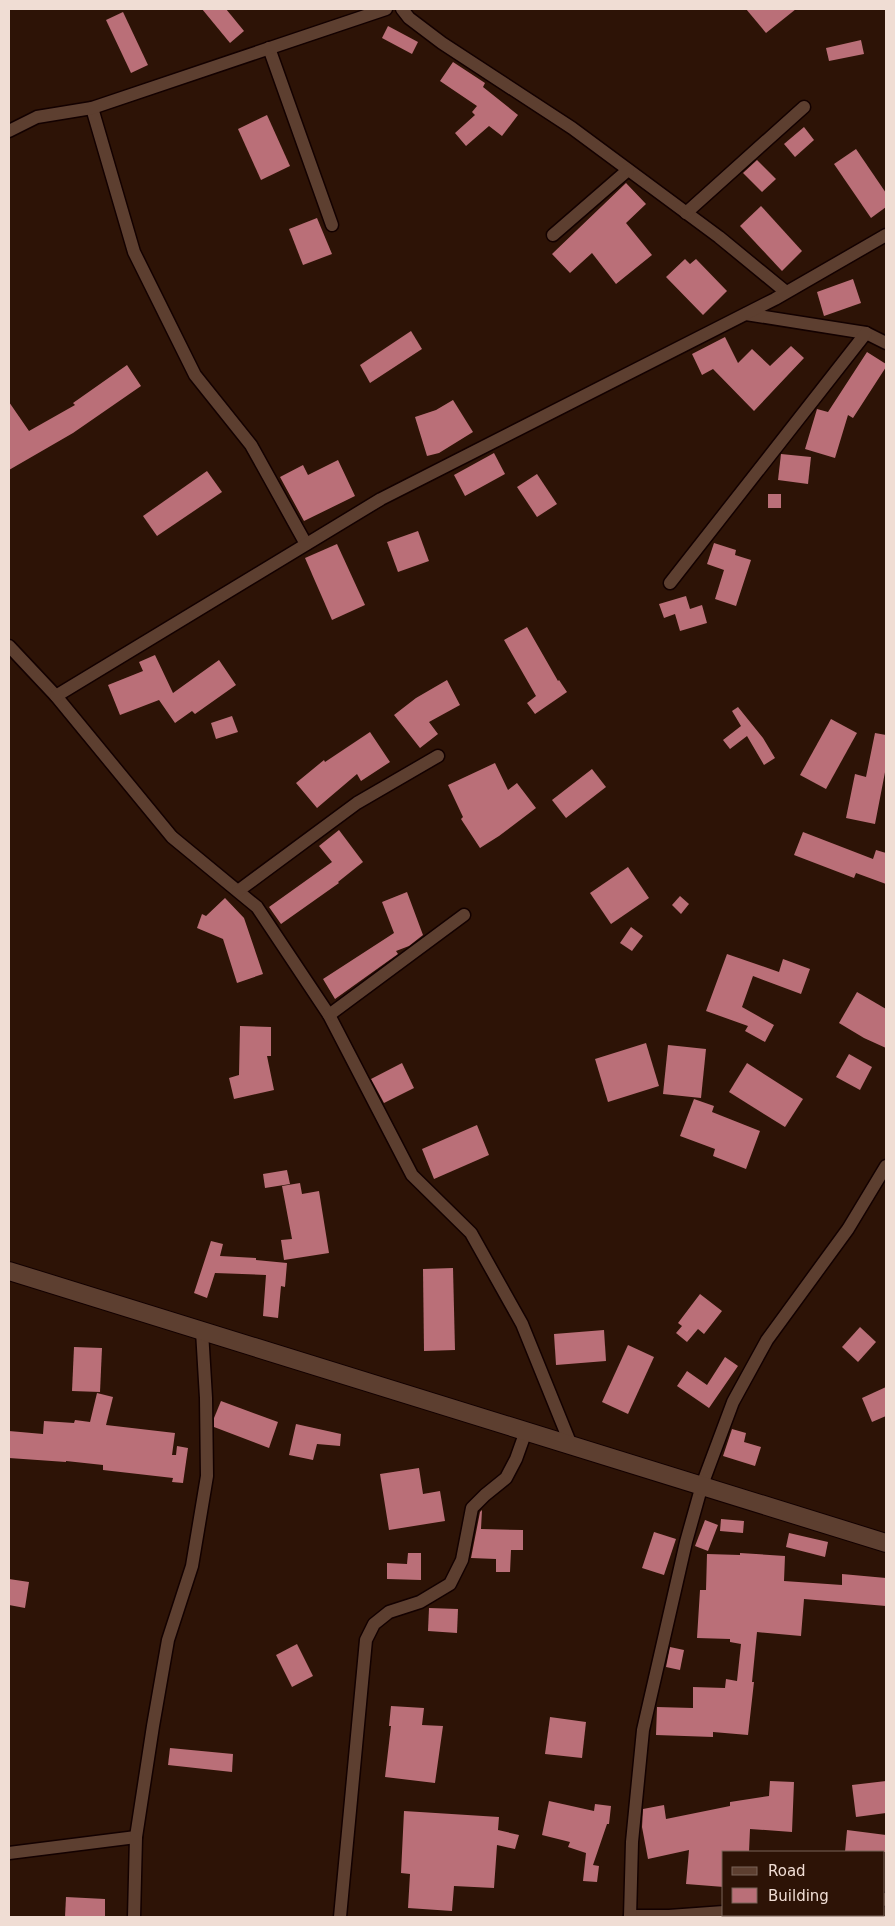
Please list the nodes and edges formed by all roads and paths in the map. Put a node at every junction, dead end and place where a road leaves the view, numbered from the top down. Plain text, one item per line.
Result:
1 (386, 9) edge
2 (402, 9) edge
3 (270, 48) junction
4 (804, 107) dead end
5 (92, 108) junction
6 (9, 131) edge
7 (628, 170) junction
8 (686, 213) junction
9 (332, 224) dead end
10 (553, 235) dead end
11 (886, 235) edge
12 (786, 292) junction
13 (746, 314) junction
14 (866, 333) junction
15 (886, 343) edge
16 (306, 544) junction
17 (670, 583) dead end
18 (9, 646) edge
19 (56, 696) junction
20 (438, 756) dead end
21 (238, 891) junction
22 (464, 915) dead end
23 (329, 1015) junction
24 (886, 1166) edge
25 (9, 1271) edge
26 (202, 1331) junction
27 (526, 1431) junction
28 (571, 1445) junction
29 (702, 1485) junction
30 (886, 1543) edge
31 (136, 1837) junction
32 (9, 1853) edge
33 (722, 1912) edge
34 (630, 1916) edge
35 (134, 1917) edge
36 (340, 1917) edge

1 - 3 street
2 - 7 street
3 - 5 street
3 - 9 street
4 - 8 street
5 - 6 street
5 - 16 street
7 - 8 street
7 - 10 street
8 - 12 street
11 - 12 street
12 - 13 street
13 - 14 street
13 - 16 street
14 - 15 street
14 - 17 street
16 - 19 street
18 - 19 street
19 - 21 street
20 - 21 street
21 - 23 street
22 - 23 street
23 - 28 street
24 - 29 street
25 - 26 main road
26 - 27 main road
26 - 31 street
27 - 28 main road
27 - 36 street
28 - 29 main road
29 - 30 main road
29 - 34 street
31 - 32 street
31 - 35 street
33 - 34 street

